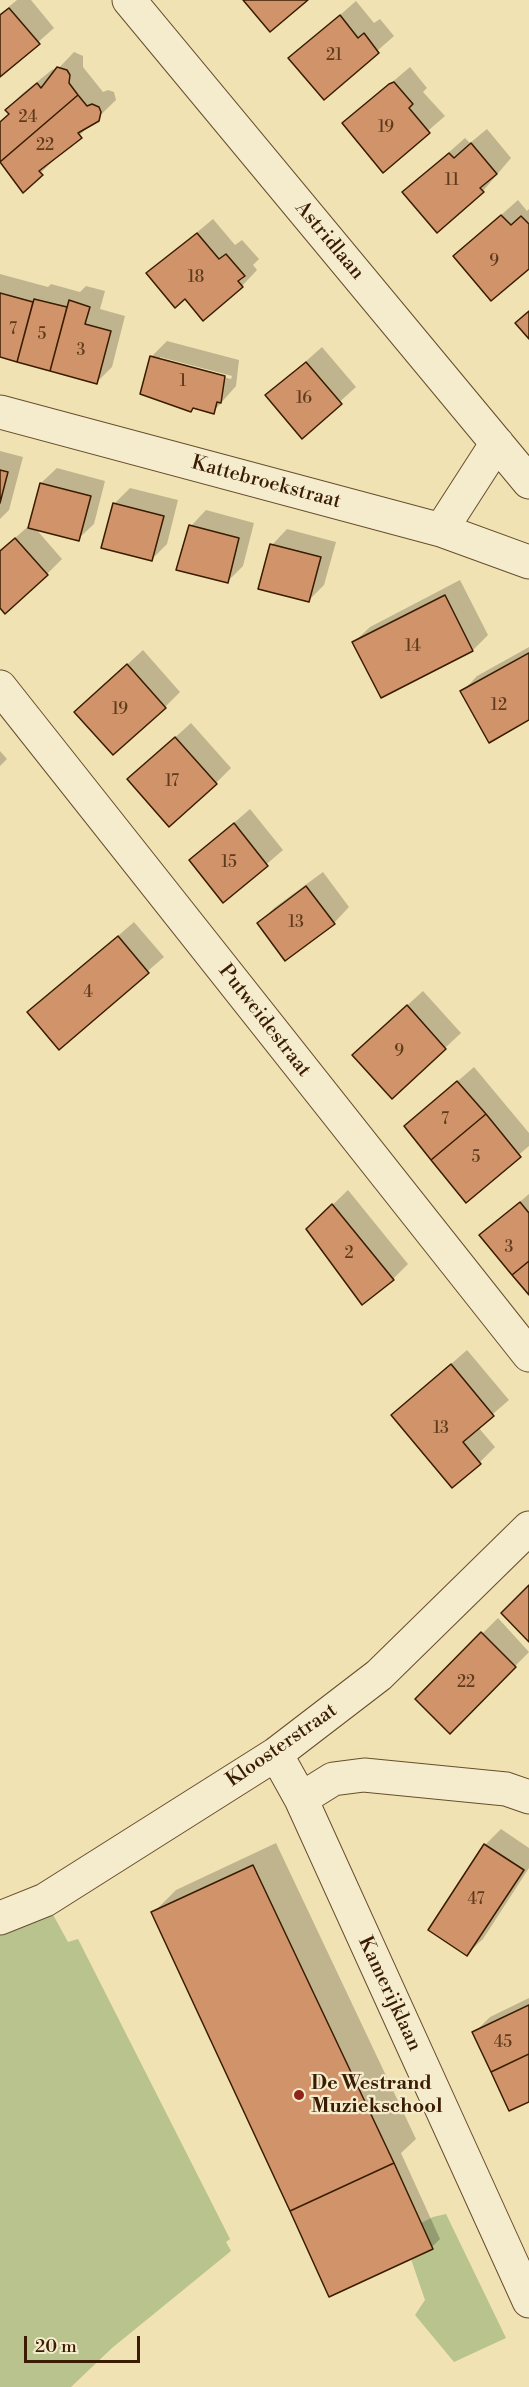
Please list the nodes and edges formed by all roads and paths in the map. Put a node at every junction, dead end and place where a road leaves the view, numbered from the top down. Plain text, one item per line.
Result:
1 (129, 0) edge
2 (0, 412) edge
3 (497, 443) junction
4 (529, 482) edge
5 (441, 530) junction
6 (529, 562) edge
7 (0, 687) edge
8 (529, 1354) edge
9 (529, 1528) edge
10 (276, 1754) junction
11 (529, 1797) edge
12 (301, 1799) junction
13 (0, 1918) edge
14 (529, 2301) edge

1 - 3 street, Astridlaan
2 - 5 street, Kattebroekstraat
3 - 4 street, Astridlaan
3 - 5 street
5 - 6 street, Kattebroekstraat
7 - 8 street, Putweidestraat
9 - 10 street, Kloosterstraat
10 - 12 street, Kamerijklaan
10 - 13 street, Kloosterstraat
11 - 12 street
12 - 14 street, Kamerijklaan

